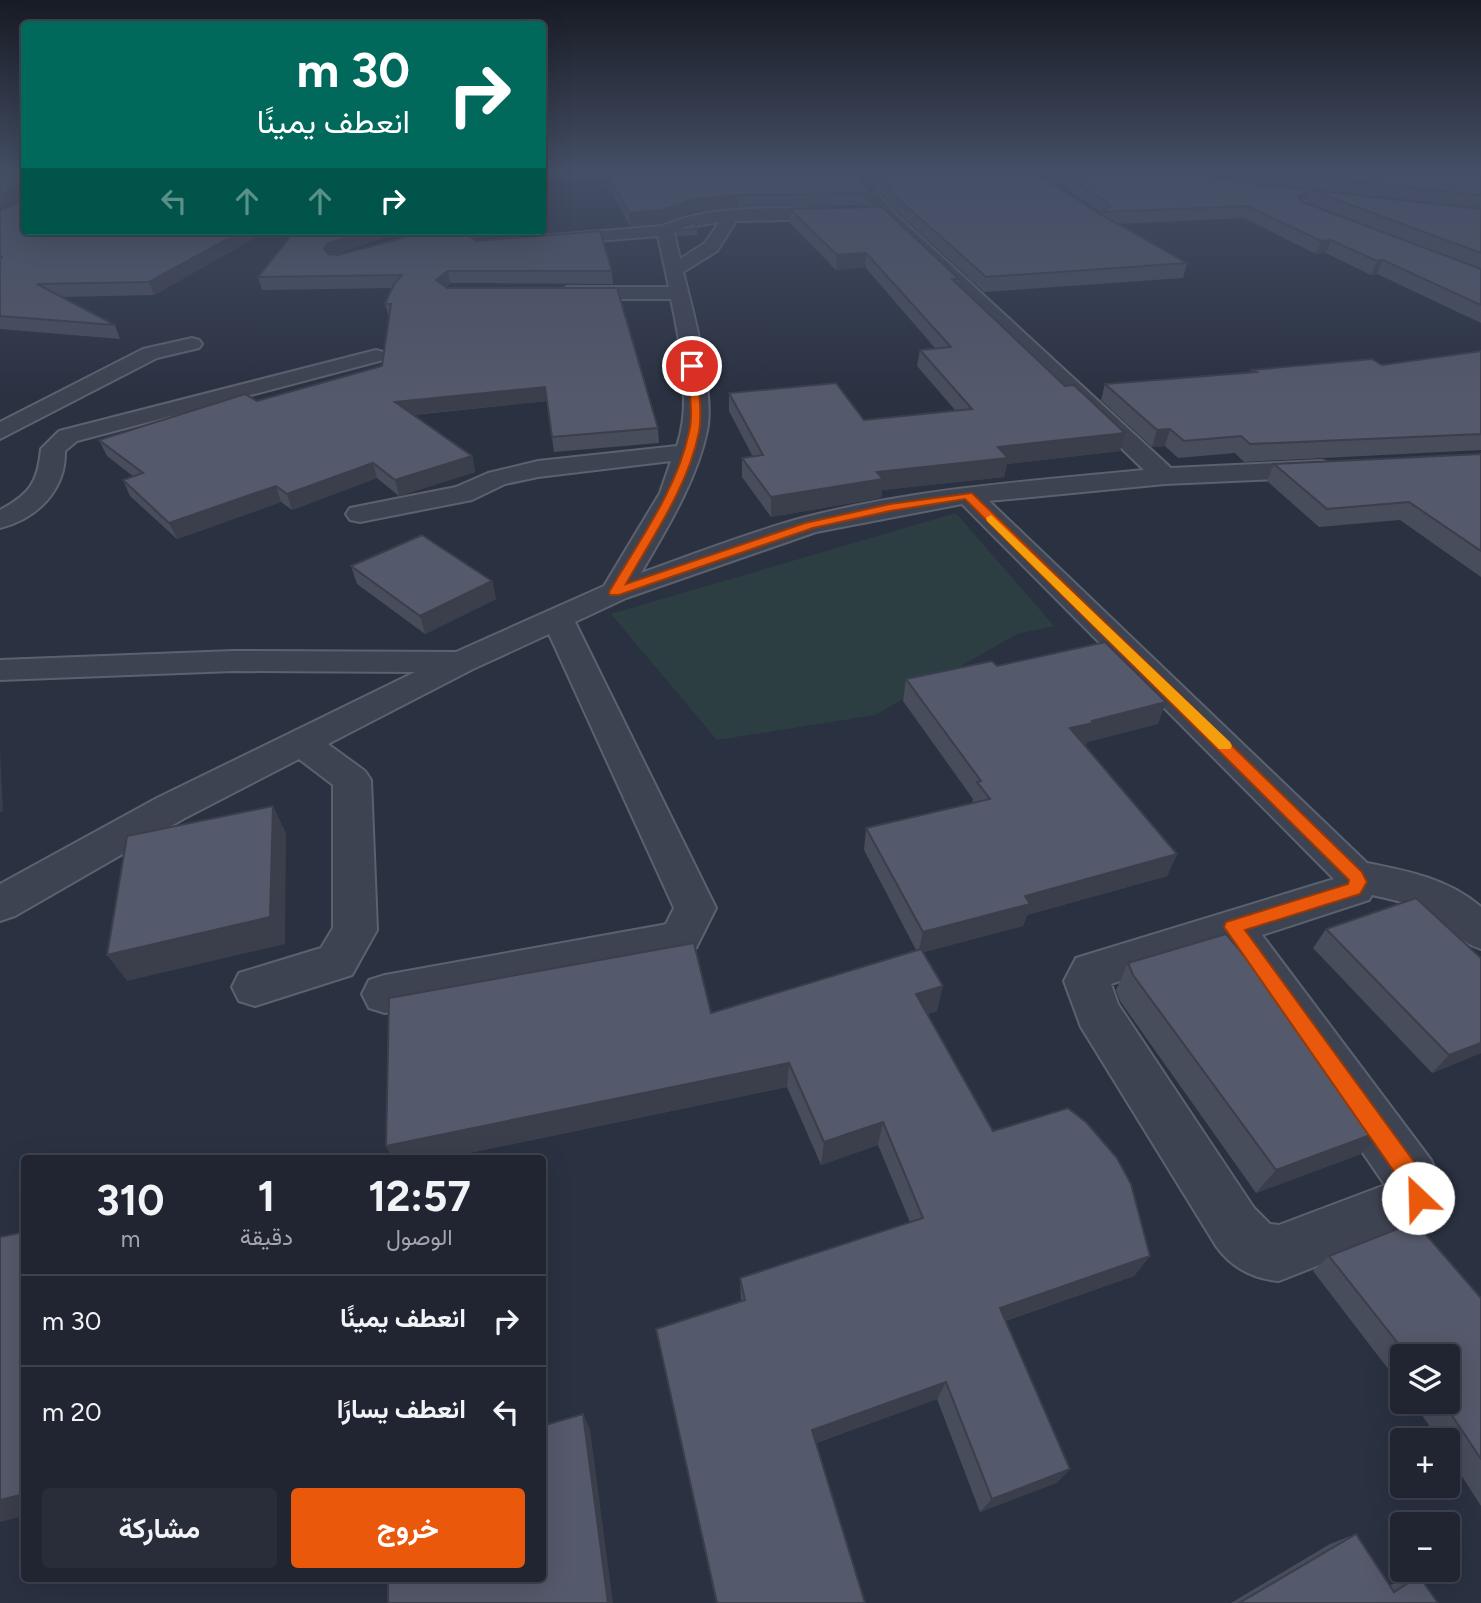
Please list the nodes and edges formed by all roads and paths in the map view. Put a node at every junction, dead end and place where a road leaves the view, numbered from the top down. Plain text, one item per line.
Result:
1 (669, 247) edge
2 (711, 247) edge
3 (922, 247) edge
4 (675, 270) junction
5 (550, 292) edge
6 (681, 293) junction
7 (192, 344) dead end
8 (376, 356) dead end
9 (0, 432) edge
10 (688, 452) junction
11 (1345, 468) edge
12 (1165, 476) junction
13 (968, 495) junction
14 (360, 514) dead end
15 (0, 520) edge
16 (615, 592) junction
17 (557, 618) junction
18 (461, 662) junction
19 (0, 670) edge
20 (302, 742) junction
21 (1356, 876) junction
22 (0, 904) edge
23 (1233, 927) junction
24 (1481, 932) edge
25 (255, 987) dead end
26 (385, 994) dead end

1 - 4 street
2 - 4 street
3 - 12 street
4 - 6 street
5 - 6 street
6 - 10 street
7 - 9 street
8 - 15 street
10 - 14 street
10 - 16 street
11 - 12 street
12 - 13 street
13 - 16 street
13 - 21 street
16 - 17 street
17 - 18 street
17 - 26 street
18 - 19 street
18 - 20 street
20 - 22 street
20 - 25 street
21 - 23 street
21 - 24 street
23 - 23 street

